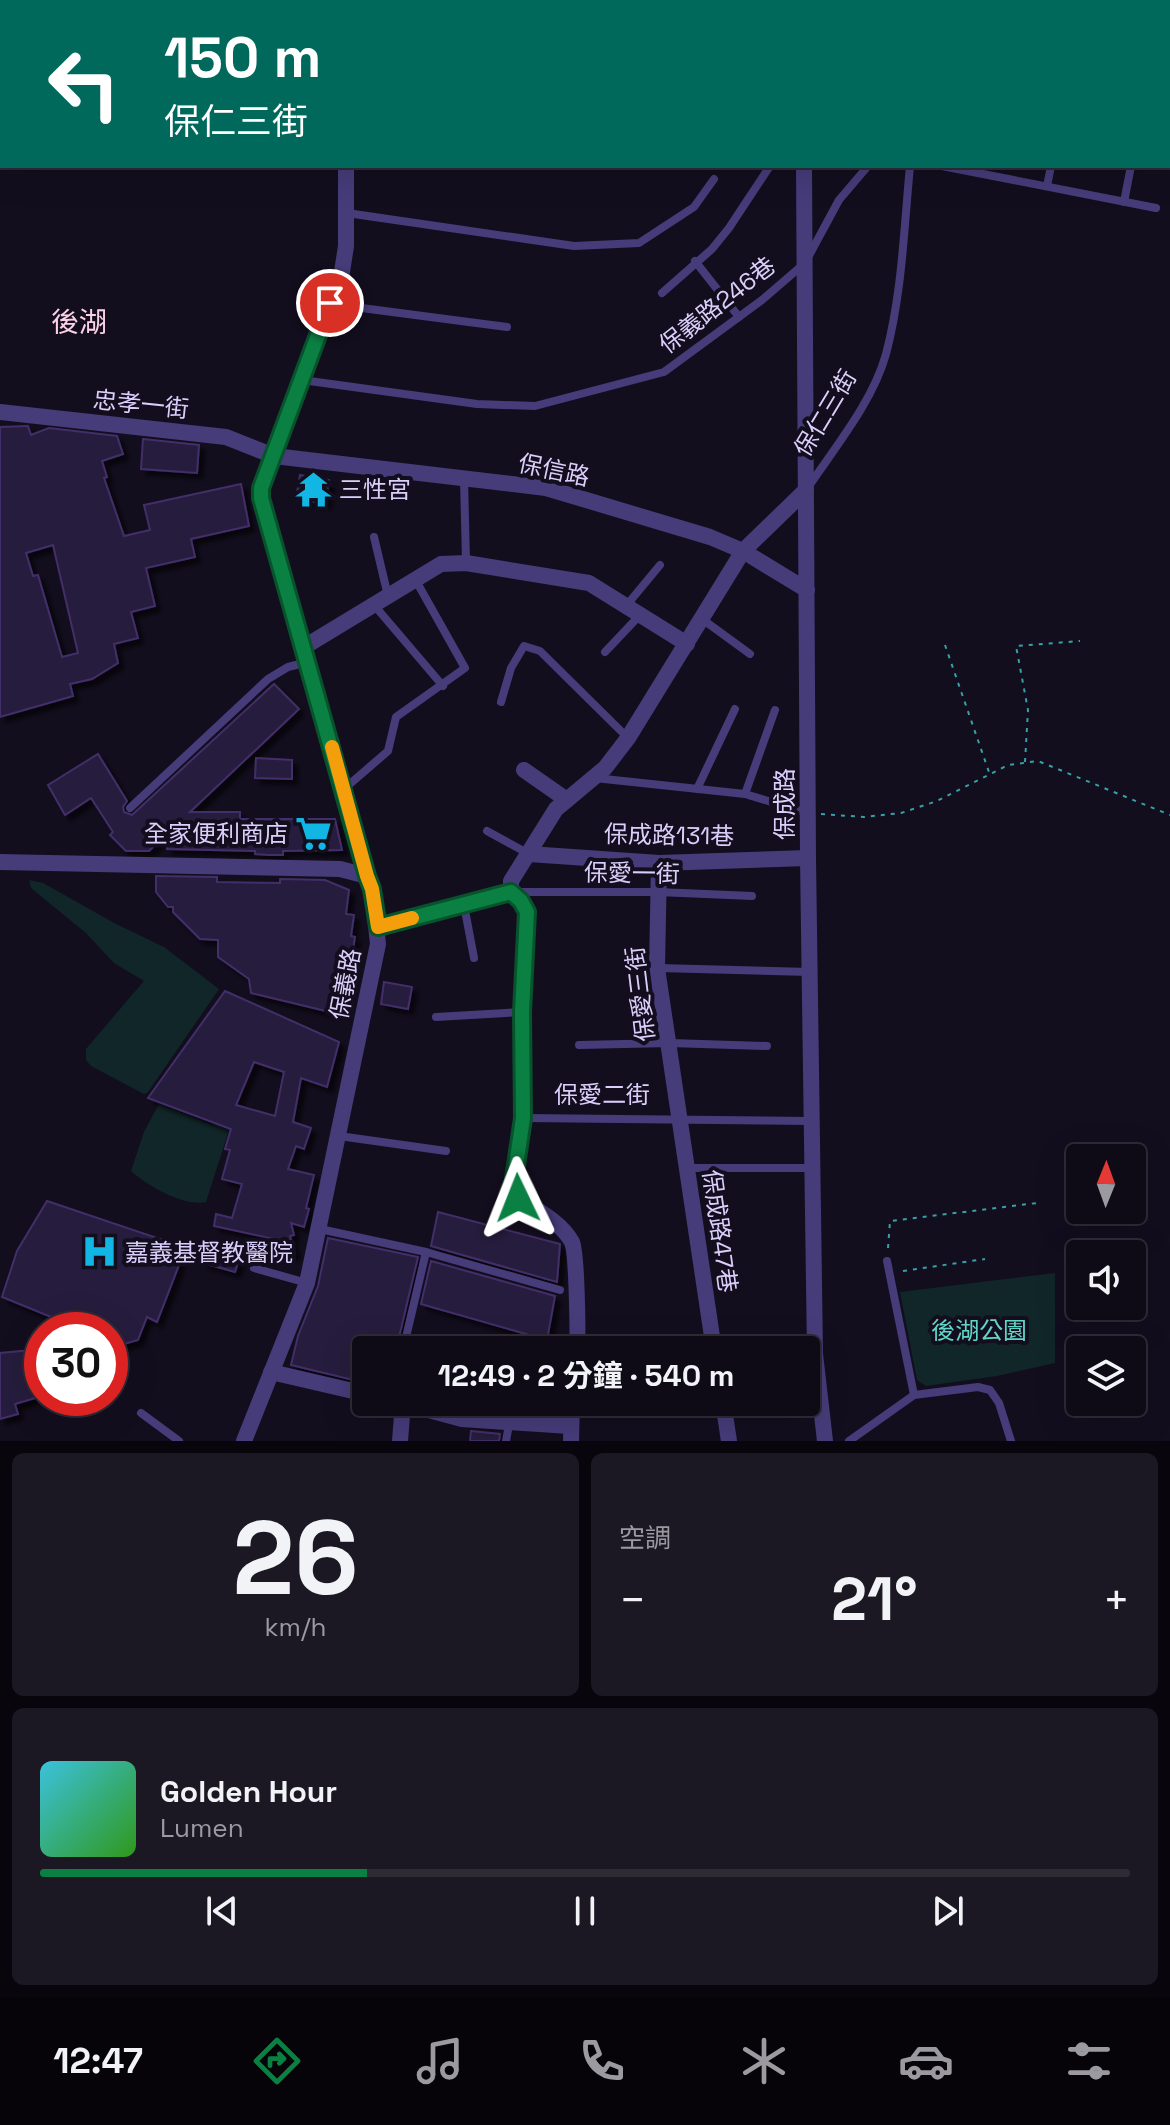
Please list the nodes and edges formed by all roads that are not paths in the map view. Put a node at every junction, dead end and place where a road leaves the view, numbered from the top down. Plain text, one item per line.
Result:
1 (346, 168) edge
2 (769, 168) edge
3 (804, 168) edge
4 (866, 168) edge
5 (910, 168) edge
6 (970, 168) edge
7 (1051, 168) edge
8 (1131, 168) edge
9 (714, 179) dead end
10 (1047, 186) junction
11 (1124, 202) junction
12 (1156, 208) dead end
13 (347, 213) junction
14 (695, 261) junction
15 (805, 263) junction
16 (662, 293) dead end
17 (330, 303) junction
18 (739, 317) junction
19 (507, 327) dead end
20 (302, 380) junction
21 (0, 412) edge
22 (274, 456) junction
23 (464, 478) junction
24 (806, 490) junction
25 (374, 537) dead end
26 (743, 551) junction
27 (466, 563) junction
28 (660, 565) dead end
29 (415, 578) junction
30 (807, 590) junction
31 (381, 600) junction
32 (633, 610) junction
33 (702, 619) junction
34 (687, 644) junction
35 (605, 652) dead end
36 (306, 654) junction
37 (750, 654) dead end
38 (443, 686) junction
39 (501, 702) dead end
40 (735, 709) dead end
41 (775, 710) dead end
42 (628, 738) junction
43 (524, 770) dead end
44 (594, 778) junction
45 (344, 789) junction
46 (697, 789) junction
47 (745, 794) junction
48 (567, 800) junction
49 (130, 808) dead end
50 (808, 813) junction
51 (487, 831) dead end
52 (529, 854) junction
53 (808, 858) junction
54 (0, 862) edge
55 (659, 863) junction
56 (367, 876) junction
57 (511, 892) junction
58 (658, 892) junction
59 (752, 896) dead end
60 (464, 905) junction
61 (378, 927) junction
62 (474, 958) dead end
63 (657, 968) junction
64 (810, 972) junction
65 (522, 1012) junction
66 (436, 1017) dead end
67 (670, 1043) junction
68 (579, 1045) dead end
69 (767, 1046) dead end
70 (523, 1118) junction
71 (681, 1119) junction
72 (812, 1121) junction
73 (339, 1136) junction
74 (446, 1151) dead end
75 (687, 1168) junction
76 (812, 1168) junction
77 (320, 1229) junction
78 (426, 1252) junction
79 (887, 1261) road end
80 (254, 1268) dead end
81 (307, 1283) junction
82 (560, 1290) dead end
83 (406, 1336) edge
84 (578, 1336) edge
85 (712, 1336) edge
86 (810, 1336) edge
87 (271, 1372) junction
88 (352, 1391) edge
89 (914, 1395) junction
90 (820, 1412) edge
91 (141, 1413) dead end
92 (401, 1416) edge
93 (451, 1416) edge
94 (463, 1416) edge
95 (510, 1416) edge
96 (725, 1416) edge
97 (462, 1419) junction
98 (509, 1422) junction
99 (570, 1434) edge
100 (179, 1441) edge
101 (244, 1441) edge
102 (400, 1441) edge
103 (506, 1441) edge
104 (729, 1441) edge
105 (825, 1441) edge
106 (849, 1441) edge
107 (1011, 1441) edge

1 - 13 street, 保義路
2 - 14 lane
3 - 15 street, 保成路
4 - 15 lane, 保義路246巷
5 - 24 lane, 保仁三街
6 - 10 lane
7 - 10 lane
8 - 11 lane
9 - 13 lane
10 - 11 lane
11 - 12 lane
13 - 17 street, 保義路
14 - 16 lane
14 - 18 lane
15 - 18 lane, 保義路246巷
15 - 24 street, 保成路
17 - 19 lane
17 - 20 street, 保義路
18 - 20 lane, 保義路246巷
20 - 22 street, 保義路
21 - 22 street, 忠孝一街
22 - 23 street, 保信路
22 - 36 street, 保義路
23 - 26 street, 保信路
23 - 27 lane
24 - 26 street, 保仁三街
24 - 30 street, 保成路
25 - 31 lane
26 - 30 street, 保信路
26 - 33 street, 保仁三街
27 - 29 street
27 - 32 street
28 - 32 lane
29 - 31 street
29 - 38 lane
30 - 50 street, 保成路
31 - 36 street
31 - 38 lane
32 - 34 street
32 - 35 lane
33 - 34 street, 保仁三街
33 - 37 lane
34 - 42 street, 保仁三街
36 - 45 street, 保義路
36 - 49 lane
38 - 45 lane
39 - 42 lane
40 - 46 lane
41 - 47 lane
42 - 44 street, 保仁三街
43 - 48 street
44 - 46 lane
44 - 48 street, 保仁三街
45 - 56 street, 保義路
46 - 47 lane
47 - 50 lane
48 - 52 street, 保仁三街
50 - 53 street, 保成路
51 - 52 lane
52 - 55 street, 保成路131巷
52 - 57 street
53 - 55 street, 保成路131巷
53 - 64 street, 保成路
54 - 56 street
55 - 58 street, 保愛三街
56 - 61 street, 保義路
57 - 58 lane, 保愛一街
57 - 60 street
57 - 65 street, 保愛二街
58 - 59 lane, 保愛一街
58 - 63 street, 保愛三街
60 - 61 street
60 - 62 lane
61 - 73 street, 保義路
63 - 64 lane
63 - 67 street, 保愛三街
64 - 72 street, 保成路
65 - 66 lane
65 - 70 street, 保愛二街
67 - 68 lane
67 - 69 lane
67 - 71 street, 保愛三街
70 - 71 lane, 保愛二街
70 - 84 street, 保愛二街
71 - 72 lane, 保愛二街
71 - 75 street, 保成路47巷
72 - 76 street, 保成路
73 - 74 lane
73 - 77 street, 保義路
75 - 76 lane
75 - 85 street, 保成路47巷
76 - 86 street, 保成路
77 - 78 lane
77 - 81 street, 保義路
78 - 82 lane
78 - 83 lane
79 - 89 lane
80 - 81 lane
81 - 87 street, 保義路
87 - 88 street
87 - 101 street, 保義路
89 - 106 lane
89 - 107 lane
90 - 105 street, 保成路
91 - 100 lane
92 - 102 street
93 - 97 street
94 - 97 lane
95 - 98 lane
96 - 104 street
97 - 98 street
98 - 99 street
98 - 103 lane

